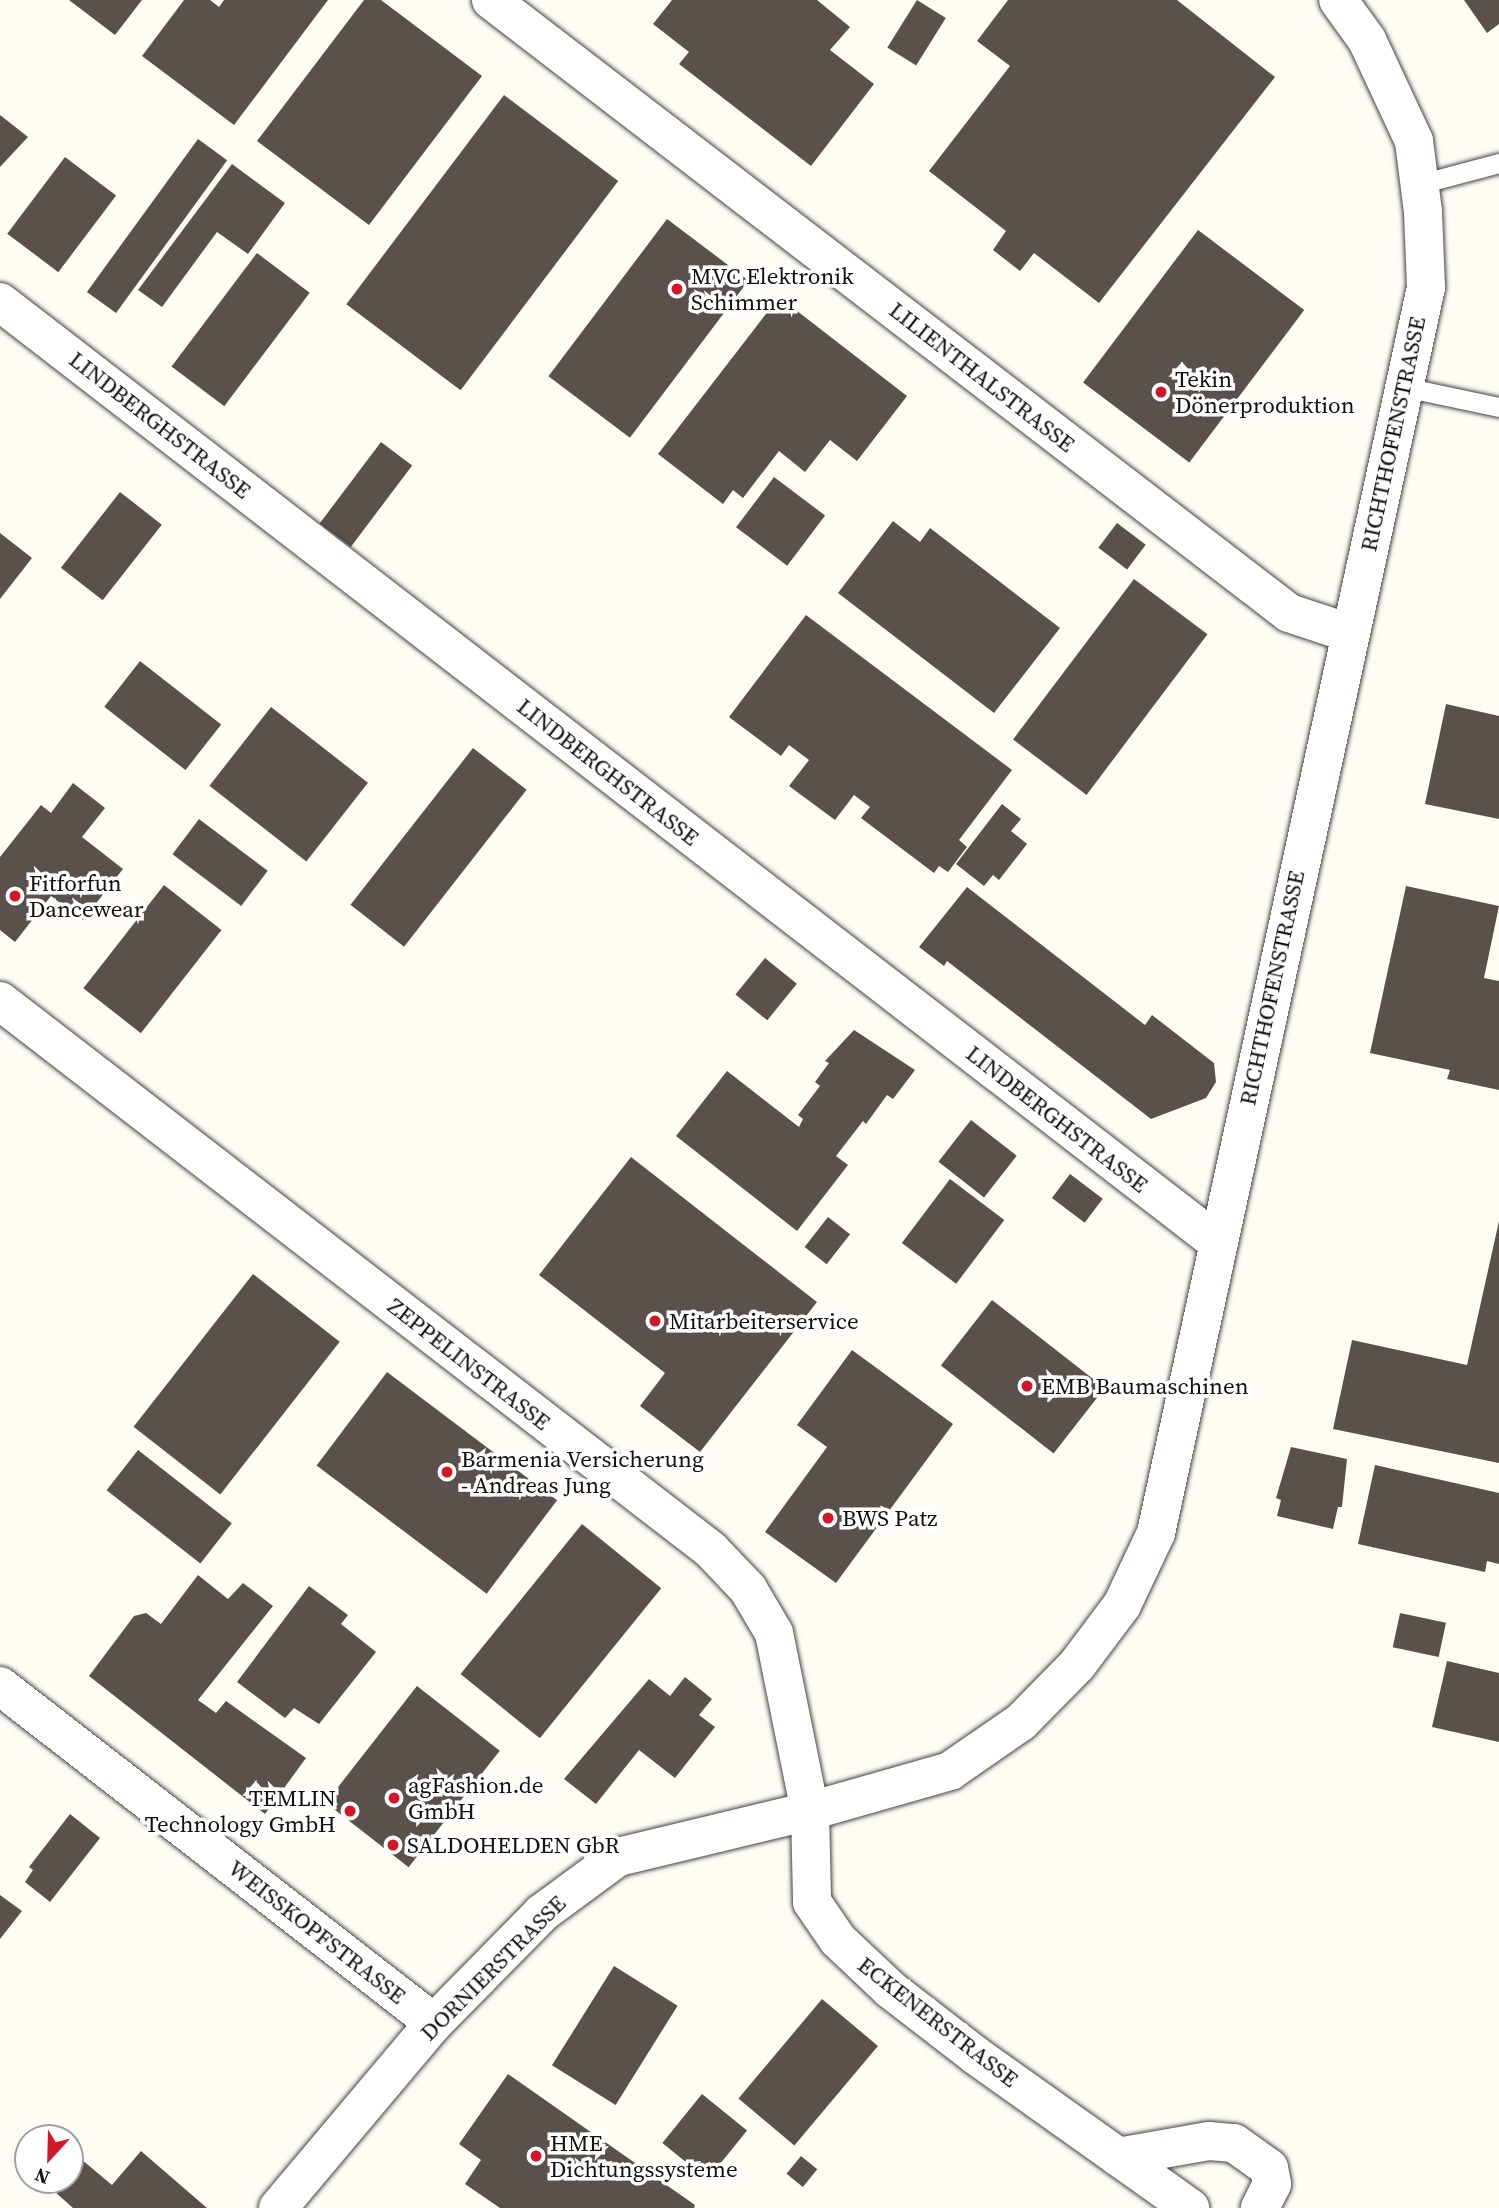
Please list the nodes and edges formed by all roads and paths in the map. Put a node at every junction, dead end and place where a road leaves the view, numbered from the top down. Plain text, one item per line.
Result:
1 (491, 0) edge
2 (1338, 0) edge
3 (1499, 163) edge
4 (1420, 184) junction
5 (0, 302) edge
6 (1404, 387) junction
7 (1499, 407) edge
8 (1349, 633) junction
9 (0, 1001) edge
10 (1217, 1242) junction
11 (0, 1686) edge
12 (810, 1811) junction
13 (434, 2023) junction
14 (1118, 2157) junction
15 (278, 2208) edge
16 (1190, 2208) edge
17 (1260, 2208) edge

1 - 8 street, LILIENTHALSTRASSE
2 - 4 street, RICHTHOFENSTRASSE
3 - 4 lane
4 - 6 street, RICHTHOFENSTRASSE
5 - 10 street, LINDBERGHSTRASSE
6 - 7 lane
6 - 8 street, RICHTHOFENSTRASSE
8 - 10 street, RICHTHOFENSTRASSE
9 - 12 street, ZEPPELINSTRASSE
10 - 12 street, RICHTHOFENSTRASSE
11 - 13 street, WEISSKOPFSTRASSE
12 - 13 street, DORNIERSTRASSE
12 - 14 street, ECKENERSTRASSE
13 - 15 street, DORNIERSTRASSE
14 - 16 street, ECKENERSTRASSE
14 - 17 street

